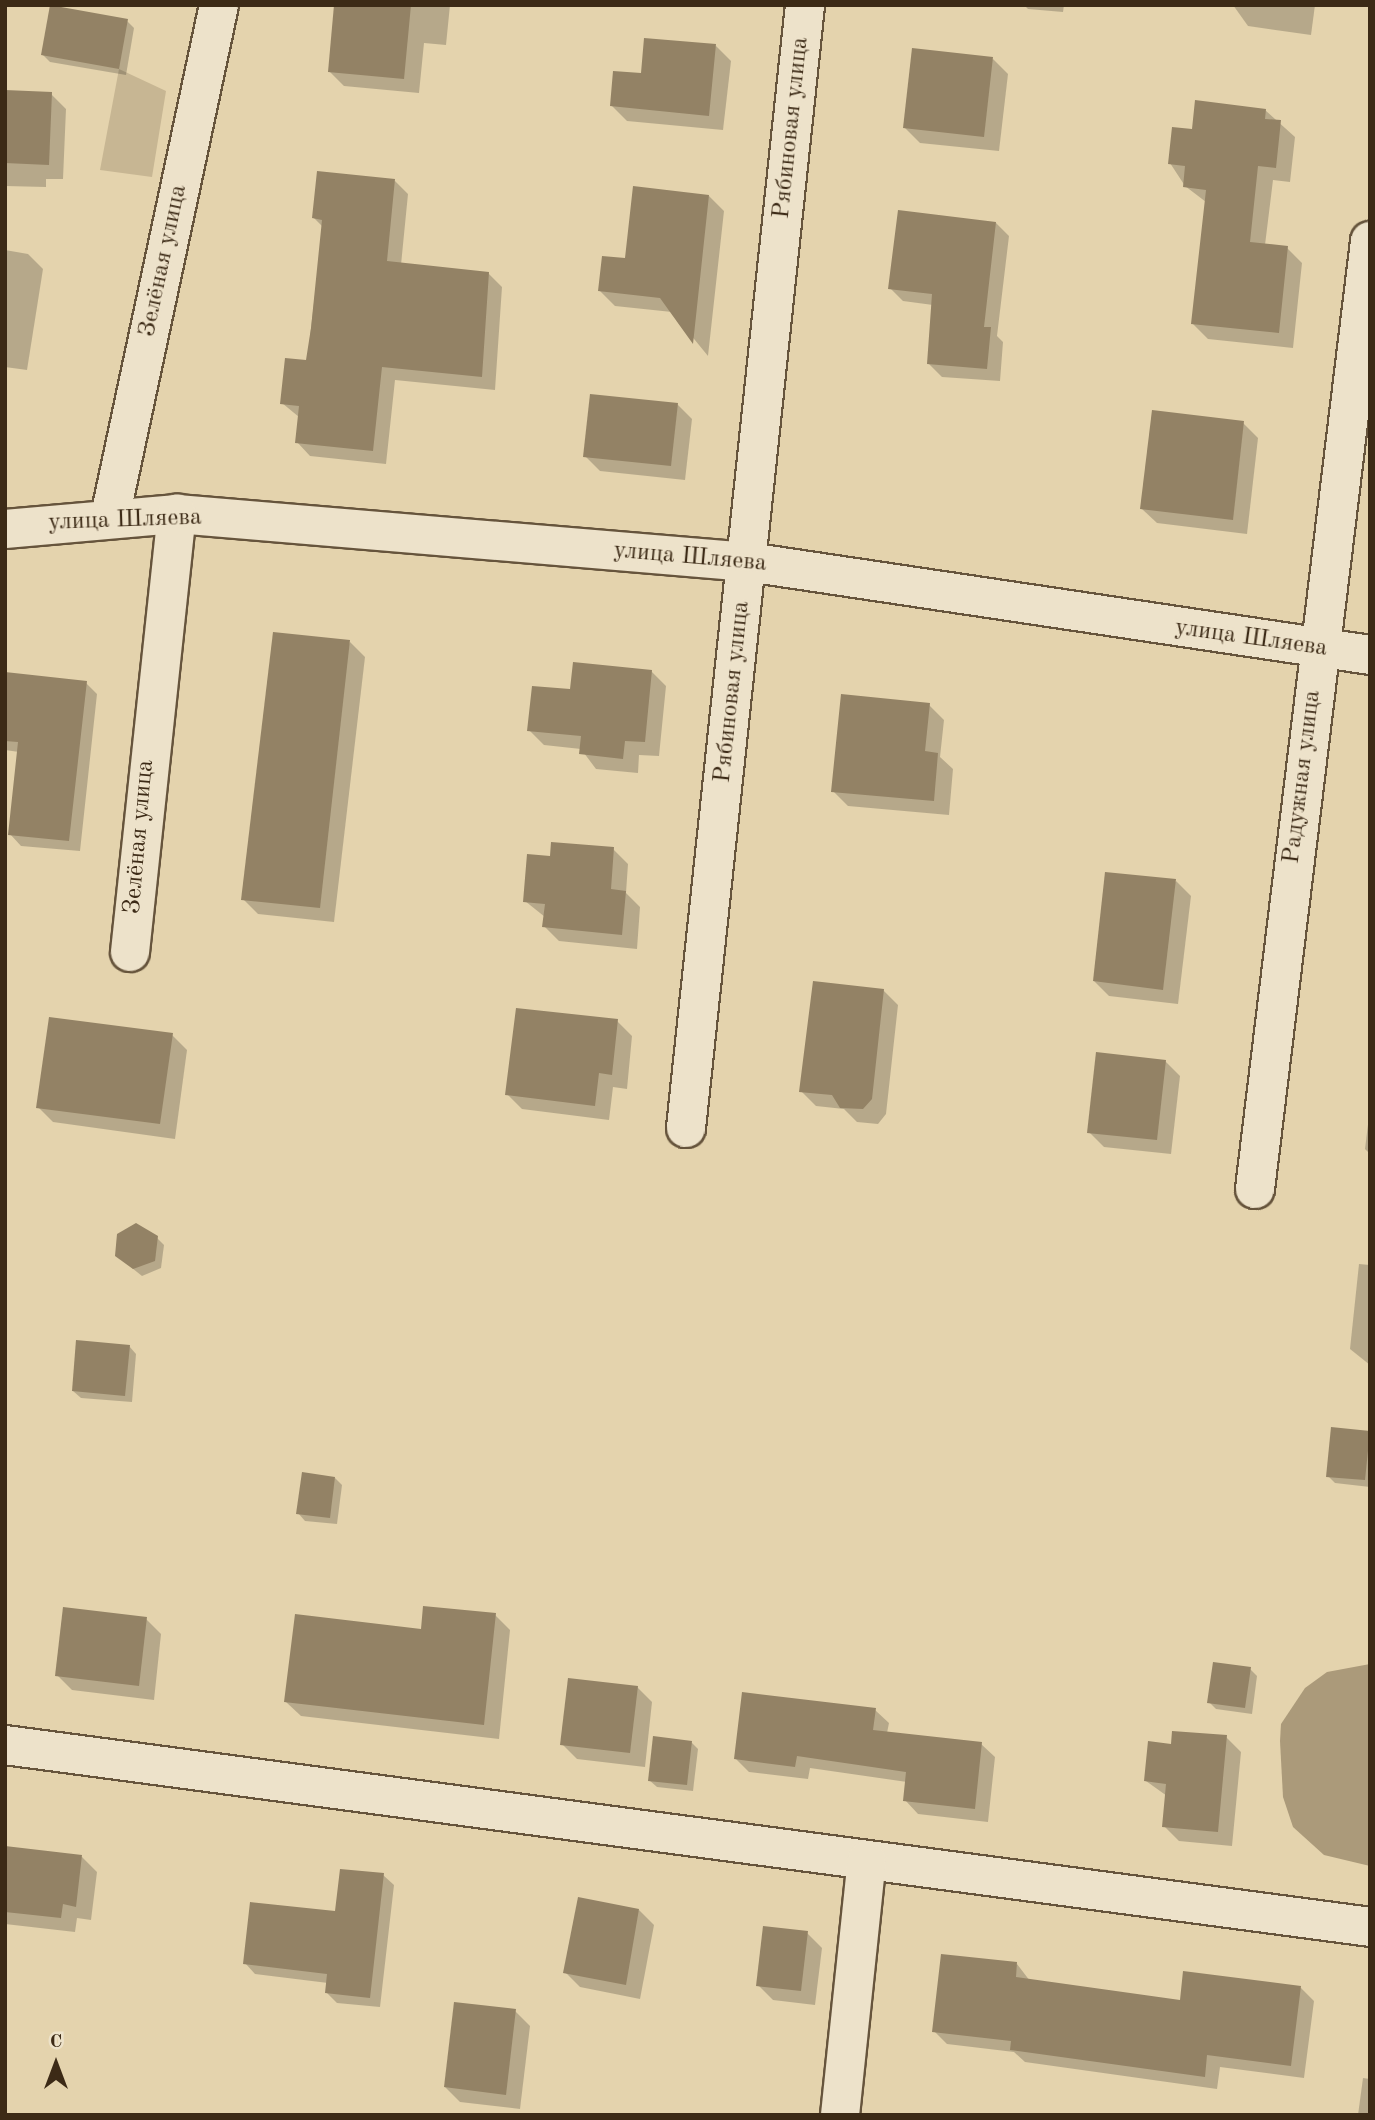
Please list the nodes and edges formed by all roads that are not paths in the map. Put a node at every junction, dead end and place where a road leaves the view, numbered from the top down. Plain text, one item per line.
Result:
1 (219, 5) edge
2 (805, 5) edge
3 (1370, 241) edge
4 (177, 514) junction
5 (110, 517) junction
6 (5, 528) edge
7 (748, 562) junction
8 (1318, 649) junction
9 (1370, 655) edge
10 (130, 952) dead end
11 (686, 1128) dead end
12 (1255, 1189) dead end
13 (5, 1745) edge
14 (867, 1860) junction
15 (1370, 1927) edge
16 (840, 2115) edge

1 - 5 street, Зелёная улица
2 - 7 street, Рябиновая улица
3 - 8 street, Радужная улица
4 - 5 street, улица Шляева
4 - 7 street, улица Шляева
4 - 10 street, Зелёная улица
5 - 6 street, улица Шляева
7 - 8 street, улица Шляева
7 - 11 street, Рябиновая улица
8 - 9 street, улица Шляева
8 - 12 street, Радужная улица
13 - 14 street
14 - 15 street
14 - 16 street

